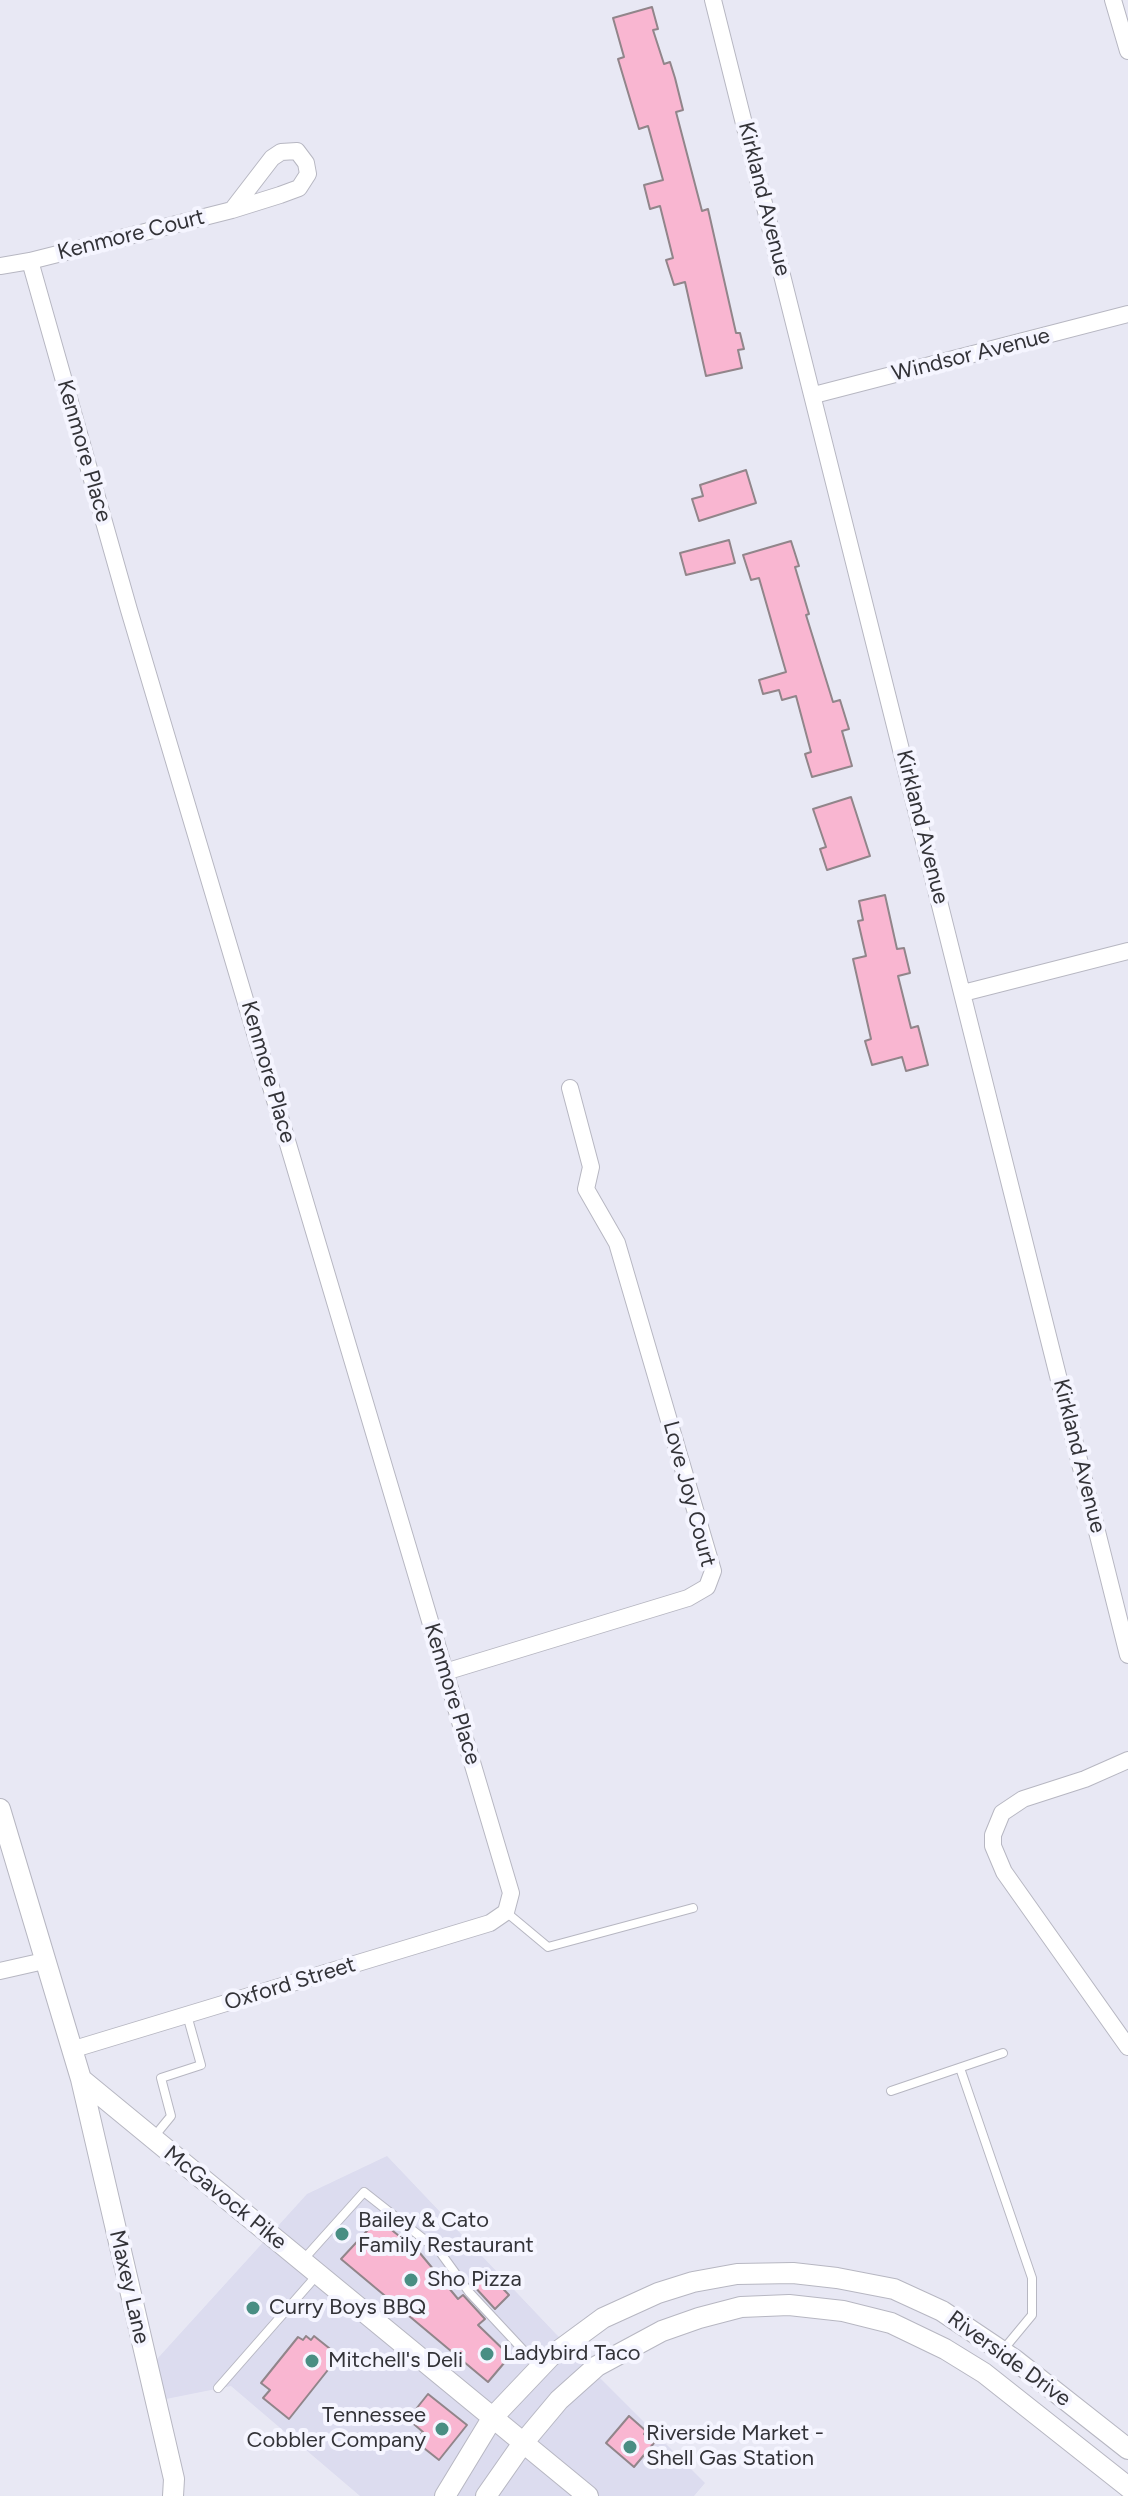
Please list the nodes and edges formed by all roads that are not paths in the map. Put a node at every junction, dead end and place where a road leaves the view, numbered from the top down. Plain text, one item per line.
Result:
1 (713, 0) edge
2 (1113, 0) edge
3 (1127, 42) edge
4 (232, 210) junction
5 (30, 261) junction
6 (0, 266) edge
7 (1128, 314) edge
8 (814, 395) junction
9 (1128, 951) edge
10 (963, 993) junction
11 (570, 1088) dead end
12 (1128, 1655) edge
13 (445, 1672) junction
14 (1128, 1760) edge
15 (0, 1809) edge
16 (693, 1908) dead end
17 (506, 1912) junction
18 (44, 1961) junction
19 (0, 1971) edge
20 (187, 2015) junction
21 (1128, 2047) edge
22 (71, 2050) junction
23 (1003, 2053) dead end
24 (960, 2068) junction
25 (81, 2079) junction
26 (891, 2091) dead end
27 (153, 2139) junction
28 (310, 2267) junction
29 (1002, 2351) junction
30 (540, 2368) junction
31 (984, 2373) junction
32 (218, 2388) dead end
33 (493, 2417) junction
34 (523, 2443) junction
35 (1128, 2449) edge
36 (1128, 2487) edge
37 (173, 2496) edge
38 (445, 2496) edge
39 (486, 2496) edge
40 (588, 2496) edge

1 - 8 street, Kirkland Avenue
2 - 3 street
4 - 4 street, Kenmore Court
4 - 5 street, Kenmore Court
5 - 6 street
5 - 13 street, Kenmore Place
7 - 8 street, Windsor Avenue
8 - 10 street, Kirkland Avenue
9 - 10 street
10 - 12 street, Kirkland Avenue
11 - 13 street, Love Joy Court
13 - 17 street, Kenmore Place
14 - 21 street
15 - 18 street
16 - 17 lane
17 - 20 street, Oxford Street
18 - 19 street
18 - 22 street
20 - 22 street, Oxford Street
20 - 27 lane
22 - 25 street
23 - 24 lane
24 - 26 lane
24 - 29 lane
25 - 27 street, McGavock Pike
25 - 37 street, Maxey Lane
27 - 28 street, McGavock Pike
28 - 30 lane
28 - 32 lane
28 - 33 street, McGavock Pike
29 - 30 street, Riverside Drive
29 - 31 street
29 - 35 street, Riverside Drive
30 - 33 street, Riverside Drive
31 - 34 street, Riverside Drive
31 - 36 street, Riverside Drive
33 - 34 street, McGavock Pike
33 - 38 street, Riverside Drive
34 - 39 street, Riverside Drive
34 - 40 street, McGavock Pike

